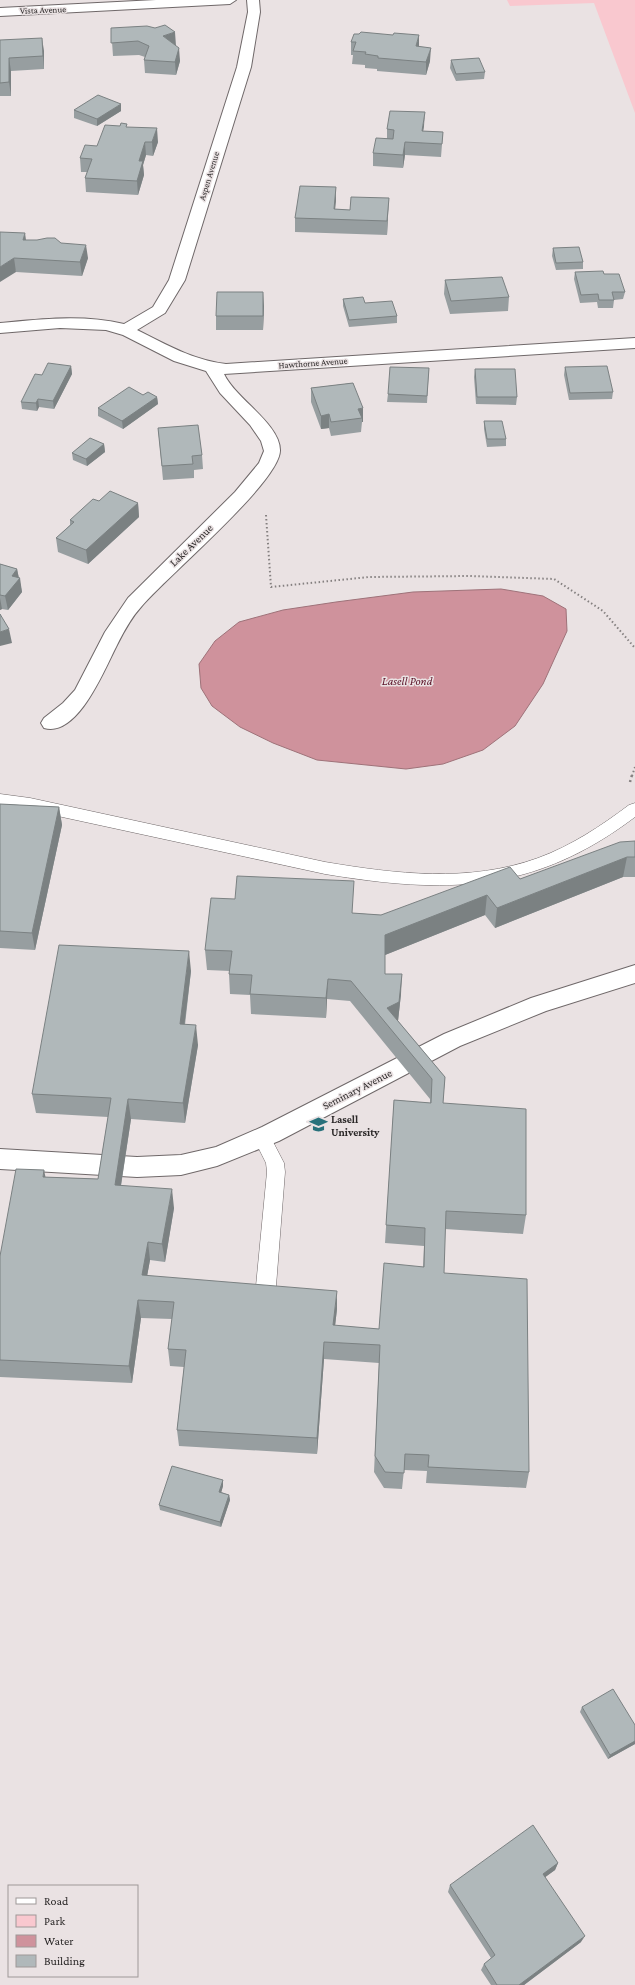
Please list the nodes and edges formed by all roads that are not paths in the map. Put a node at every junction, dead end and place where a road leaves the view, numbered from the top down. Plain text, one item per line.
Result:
1 (230, 0) edge
2 (253, 0) edge
3 (0, 12) edge
4 (0, 328) edge
5 (126, 330) junction
6 (635, 342) edge
7 (213, 368) junction
8 (51, 723) dead end
9 (0, 800) edge
10 (635, 809) edge
11 (635, 974) edge
12 (262, 1137) junction
13 (0, 1159) edge
14 (266, 1286) edge

1 - 3 street, Vista Avenue
2 - 5 street, Aspen Avenue
4 - 5 street, Hawthorne Avenue
5 - 7 street, Hawthorne Avenue
6 - 7 street, Hawthorne Avenue
7 - 8 street, Lake Avenue
9 - 10 lane
11 - 12 street, Seminary Avenue
12 - 13 street, Seminary Avenue
12 - 14 lane

